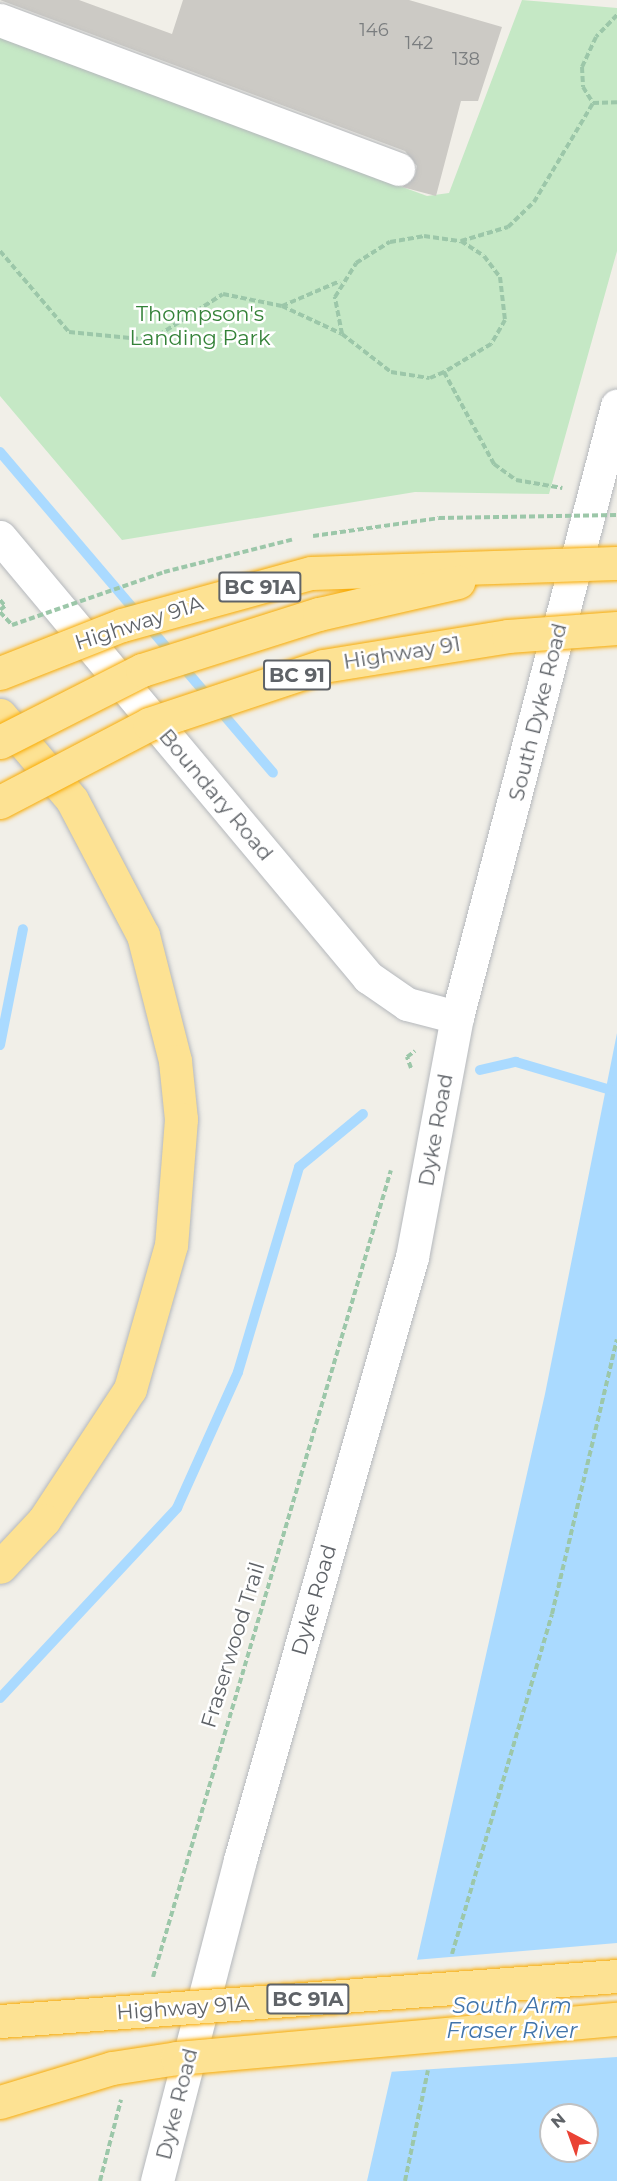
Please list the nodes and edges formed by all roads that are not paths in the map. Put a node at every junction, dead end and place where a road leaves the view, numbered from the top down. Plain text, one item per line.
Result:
1 (0, 20) edge
2 (398, 169) dead end
3 (617, 406) edge
4 (0, 537) edge
5 (616, 563) edge
6 (532, 565) junction
7 (617, 628) edge
8 (0, 674) edge
9 (0, 716) edge
10 (0, 742) edge
11 (0, 802) edge
12 (457, 1017) junction
13 (0, 1567) edge
14 (617, 1976) edge
15 (617, 2019) edge
16 (0, 2021) edge
17 (0, 2102) edge
18 (157, 2181) edge

1 - 2 street
3 - 12 street, South Dyke Road
4 - 12 street, Boundary Road
5 - 6 highway, BC 91, bridge
6 - 8 highway, Highway 91A / BC 91A, bridge
6 - 10 highway, BC 91, bridge
7 - 11 highway, Highway 91 / BC 91, bridge
9 - 13 highway
12 - 18 street, Dyke Road
14 - 16 highway, Highway 91A / BC 91A, bridge
15 - 17 highway, bridge

